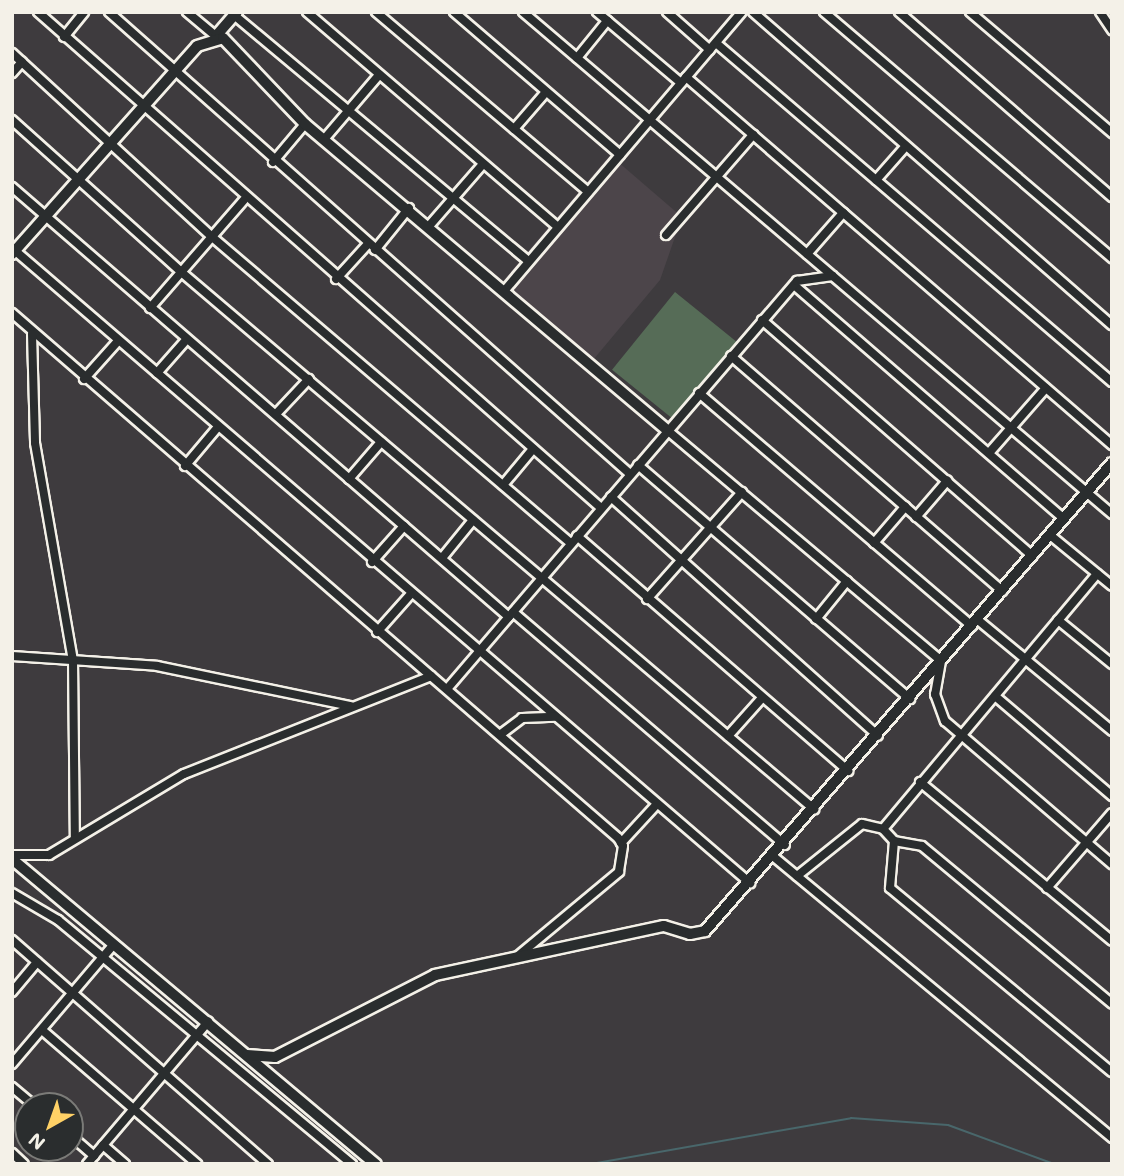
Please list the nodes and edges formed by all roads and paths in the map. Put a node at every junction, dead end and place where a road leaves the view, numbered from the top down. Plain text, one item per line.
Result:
1 (38, 12) edge
2 (84, 12) edge
3 (109, 12) edge
4 (187, 12) edge
5 (306, 12) edge
6 (376, 12) edge
7 (454, 12) edge
8 (523, 12) edge
9 (597, 12) edge
10 (667, 12) edge
11 (742, 12) edge
12 (753, 12) edge
13 (824, 12) edge
14 (899, 12) edge
15 (970, 12) edge
16 (1100, 12) edge
17 (236, 14) edge
18 (607, 21) junction
19 (1112, 30) edge
20 (216, 36) junction
21 (64, 37) junction
22 (713, 46) junction
23 (12, 53) edge
24 (577, 58) junction
25 (22, 62) junction
26 (12, 73) edge
27 (176, 73) junction
28 (379, 75) junction
29 (684, 80) junction
30 (546, 92) junction
31 (348, 110) junction
32 (144, 111) junction
33 (12, 120) edge
34 (650, 120) junction
35 (305, 124) junction
36 (514, 129) junction
37 (1112, 132) edge
38 (753, 135) junction
39 (326, 137) junction
40 (114, 145) junction
41 (906, 146) junction
42 (620, 155) junction
43 (273, 162) junction
44 (483, 163) junction
45 (717, 177) junction
46 (876, 180) junction
47 (82, 182) junction
48 (12, 187) edge
49 (588, 192) junction
50 (1112, 197) edge
51 (454, 198) junction
52 (244, 200) junction
53 (409, 208) junction
54 (843, 213) junction
55 (46, 218) junction
56 (429, 226) junction
57 (558, 227) junction
58 (666, 235) dead end
59 (211, 236) junction
60 (371, 247) junction
61 (13, 251) edge
62 (807, 254) junction
63 (1112, 258) edge
64 (528, 261) junction
65 (180, 271) junction
66 (833, 276) junction
67 (336, 279) junction
68 (794, 285) junction
69 (505, 290) junction
70 (150, 308) junction
71 (12, 313) edge
72 (762, 320) junction
73 (1112, 325) edge
74 (32, 334) junction
75 (187, 339) junction
76 (118, 341) junction
77 (731, 356) junction
78 (157, 373) junction
79 (84, 379) junction
80 (309, 379) junction
81 (1112, 382) edge
82 (1046, 388) junction
83 (699, 393) junction
84 (276, 414) junction
85 (217, 428) junction
86 (1011, 428) junction
87 (667, 430) junction
88 (381, 442) junction
89 (1112, 445) edge
90 (533, 449) junction
91 (989, 453) junction
92 (1112, 463) edge
93 (638, 465) junction
94 (185, 466) junction
95 (631, 474) junction
96 (349, 479) junction
97 (947, 481) junction
98 (503, 485) junction
99 (742, 492) junction
100 (1087, 493) junction
101 (611, 497) junction
102 (905, 507) junction
103 (601, 508) junction
104 (1112, 514) edge
105 (916, 517) junction
106 (1065, 519) junction
107 (473, 520) junction
108 (404, 526) junction
109 (710, 528) junction
110 (1050, 535) junction
111 (573, 540) junction
112 (874, 543) junction
113 (1033, 556) junction
114 (442, 558) junction
115 (682, 560) junction
116 (372, 562) junction
117 (1097, 574) junction
118 (542, 578) junction
119 (847, 581) junction
120 (1112, 586) edge
121 (1002, 591) junction
122 (410, 595) junction
123 (647, 599) junction
124 (511, 615) junction
125 (816, 619) junction
126 (1058, 620) junction
127 (975, 623) junction
128 (377, 632) junction
129 (479, 653) junction
130 (12, 656) edge
131 (1026, 659) junction
132 (73, 660) junction
133 (941, 661) junction
134 (1112, 664) edge
135 (431, 676) junction
136 (447, 689) junction
137 (995, 696) junction
138 (762, 698) junction
139 (910, 699) junction
140 (354, 707) junction
141 (555, 717) junction
142 (1112, 731) edge
143 (501, 734) junction
144 (962, 735) junction
145 (728, 736) junction
146 (878, 736) junction
147 (848, 771) junction
148 (921, 783) junction
149 (1112, 796) edge
150 (657, 804) junction
151 (815, 810) junction
152 (1112, 813) edge
153 (883, 829) junction
154 (75, 838) junction
155 (894, 841) junction
156 (1086, 842) junction
157 (621, 843) junction
158 (785, 845) junction
159 (12, 857) edge
160 (774, 857) junction
161 (1112, 864) edge
162 (797, 876) junction
163 (751, 884) junction
164 (1047, 888) junction
165 (12, 893) edge
166 (12, 940) edge
167 (1112, 941) edge
168 (114, 944) junction
169 (102, 957) junction
170 (516, 958) junction
171 (37, 962) junction
172 (12, 992) edge
173 (71, 993) junction
174 (1112, 1004) edge
175 (208, 1022) junction
176 (42, 1030) junction
177 (195, 1037) junction
178 (247, 1055) junction
179 (12, 1064) edge
180 (1112, 1072) edge
181 (163, 1075) junction
182 (135, 1108) junction
183 (1112, 1138) edge
184 (103, 1145) junction
185 (84, 1147) edge
186 (12, 1153) edge
187 (94, 1156) junction
188 (264, 1162) edge
189 (24, 1164) edge
190 (88, 1164) edge
191 (125, 1164) edge
192 (197, 1164) edge
193 (352, 1164) edge
194 (376, 1164) edge

1 - 21 street
2 - 21 street
3 - 27 street
4 - 20 street
5 - 28 street
6 - 36 street
7 - 30 street
8 - 24 street
9 - 18 street
10 - 22 street
11 - 22 street
12 - 41 street
13 - 63 street
14 - 50 street
15 - 37 street
16 - 19 street
17 - 20 street
17 - 31 street
18 - 24 street
18 - 29 street
20 - 27 street
20 - 35 street
21 - 32 street
22 - 29 street
22 - 46 street
23 - 25 street
24 - 34 street
25 - 26 street
25 - 40 street
27 - 32 street
27 - 43 street
28 - 31 street
28 - 44 street
29 - 34 street
29 - 38 street
30 - 36 street
30 - 42 street
31 - 39 street
31 - 51 street
32 - 40 street
32 - 52 street
33 - 47 street
34 - 42 street
34 - 45 street
35 - 39 street
35 - 43 street
36 - 49 street
38 - 45 street
38 - 54 street
39 - 53 street
40 - 47 street
40 - 59 street
41 - 46 street
41 - 73 street
42 - 49 street
43 - 60 street
44 - 51 street
44 - 57 street
45 - 58 street
45 - 62 street
46 - 81 street
47 - 55 street
47 - 65 street
48 - 55 street
49 - 57 street
51 - 56 street
51 - 64 street
52 - 59 street
52 - 67 street
53 - 56 street
53 - 60 street
54 - 62 street
54 - 82 street
55 - 61 street
55 - 70 street
56 - 69 street
57 - 64 street
59 - 65 street
59 - 98 street
60 - 67 street
60 - 95 street
61 - 76 street
62 - 66 street
64 - 69 street
65 - 70 street
65 - 80 street
66 - 68 street
66 - 86 street
67 - 90 street
68 - 72 street
68 - 91 street
69 - 87 street
70 - 75 street
71 - 74 street
72 - 77 street
72 - 97 street
74 - 79 street
74 - 132 street
75 - 78 street
75 - 84 street
76 - 78 street
76 - 79 street
77 - 83 street
77 - 102 street
78 - 85 street
79 - 94 street
80 - 84 street
80 - 88 street
82 - 86 street
82 - 89 street
83 - 87 street
83 - 112 street
84 - 96 street
85 - 94 street
85 - 116 street
86 - 91 street
86 - 100 street
87 - 93 street
87 - 99 street
88 - 96 street
88 - 107 street
90 - 98 street
90 - 103 street
91 - 106 street
92 - 100 street
93 - 95 street
93 - 109 street
94 - 128 street
95 - 101 street
96 - 108 street
97 - 105 street
97 - 113 street
98 - 111 street
99 - 109 street
99 - 119 street
100 - 104 street
100 - 106 street
101 - 103 street
101 - 115 street
102 - 105 street
102 - 112 street
103 - 111 street
105 - 121 street
106 - 110 street
107 - 114 street
107 - 118 street
108 - 114 street
108 - 116 street
109 - 115 street
109 - 125 street
110 - 113 street
110 - 117 street
111 - 118 street
111 - 123 street
112 - 127 street
113 - 121 street
114 - 124 street
115 - 123 street
115 - 146 street
116 - 122 street
117 - 120 street
117 - 126 street
118 - 124 street
118 - 145 street
119 - 125 street
119 - 133 street
121 - 127 street
122 - 128 street
122 - 129 street
123 - 138 street
124 - 129 street
124 - 158 street
125 - 139 street
126 - 131 street
126 - 134 street
127 - 131 street
127 - 133 street
128 - 135 street
129 - 136 street
129 - 141 street
130 - 132 street
131 - 137 street
131 - 142 street
132 - 140 street
132 - 154 street
133 - 139 street
133 - 144 street
135 - 136 street
135 - 140 street
136 - 143 street
137 - 144 street
137 - 149 street
138 - 145 street
138 - 147 street
139 - 146 street
140 - 154 street
141 - 143 street
141 - 150 street
143 - 157 street
144 - 148 street
144 - 156 street
145 - 151 street
146 - 147 street
147 - 151 street
148 - 153 street
148 - 164 street
150 - 157 street
150 - 163 street
151 - 158 street
152 - 156 street
153 - 155 street
153 - 162 street
154 - 159 street
155 - 174 street
155 - 180 street
156 - 161 street
156 - 164 street
157 - 170 street
158 - 160 street
159 - 168 street
160 - 162 street
160 - 163 street
162 - 183 street
163 - 170 street
164 - 167 street
165 - 169 street
166 - 171 street
168 - 169 street
168 - 175 street
169 - 173 street
169 - 177 street
170 - 178 street
171 - 172 street
171 - 173 street
173 - 176 street
173 - 181 street
175 - 177 street
175 - 178 street
176 - 179 street
176 - 182 street
177 - 181 street
177 - 193 street
178 - 194 street
181 - 182 street
181 - 188 street
182 - 184 street
182 - 192 street
184 - 187 street
184 - 191 street
185 - 187 street
186 - 189 street
187 - 190 street

